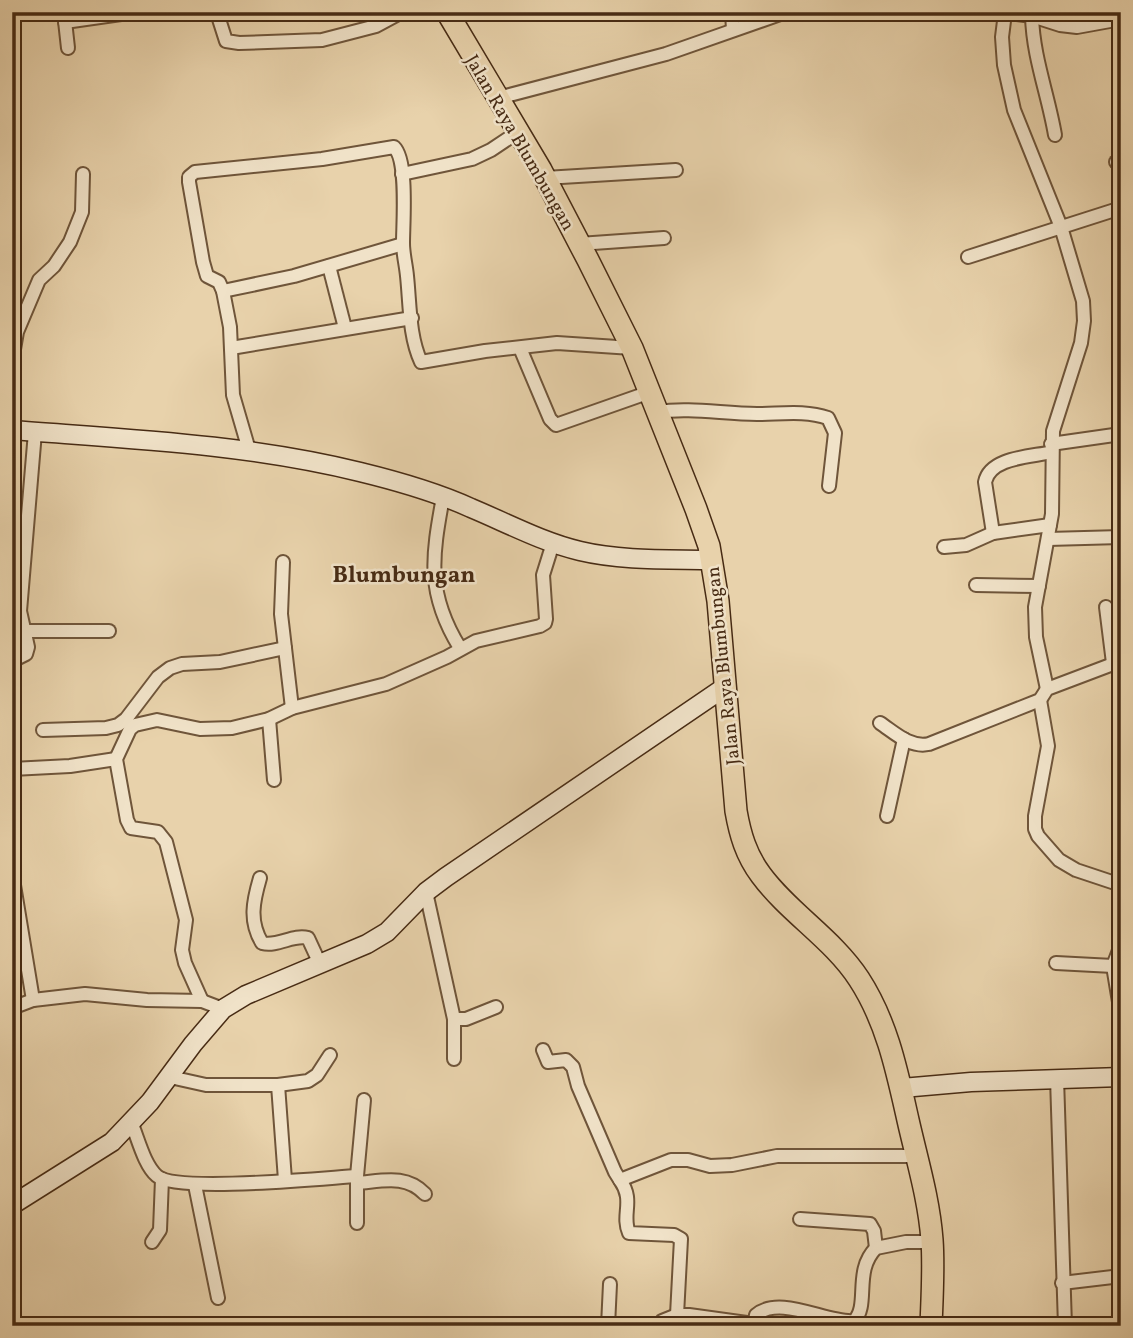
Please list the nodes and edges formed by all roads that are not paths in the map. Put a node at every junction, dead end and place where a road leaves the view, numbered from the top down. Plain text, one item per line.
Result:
1 (181, 12) edge
2 (214, 12) edge
3 (402, 12) edge
4 (447, 12) edge
5 (732, 12) edge
6 (786, 12) edge
7 (829, 12) edge
8 (835, 12) edge
9 (1002, 13) edge
10 (141, 14) edge
11 (1032, 16) junction
12 (65, 17) edge
13 (1121, 19) edge
14 (733, 30) junction
15 (68, 48) dead end
16 (498, 98) junction
17 (518, 132) junction
18 (1055, 135) dead end
19 (676, 170) dead end
20 (83, 174) dead end
21 (402, 174) junction
22 (545, 178) junction
23 (1121, 208) edge
24 (1061, 228) junction
25 (664, 239) dead end
26 (403, 244) junction
27 (579, 244) junction
28 (968, 257) dead end
29 (329, 266) junction
30 (223, 291) junction
31 (412, 318) junction
32 (345, 328) junction
33 (231, 348) junction
34 (520, 348) junction
35 (632, 348) junction
36 (12, 361) edge
37 (654, 402) junction
38 (12, 430) edge
39 (35, 432) junction
40 (1121, 434) edge
41 (1052, 448) junction
42 (249, 450) junction
43 (829, 486) dead end
44 (443, 496) junction
45 (1050, 525) junction
46 (993, 533) junction
47 (1121, 537) edge
48 (1048, 539) junction
49 (553, 543) junction
50 (944, 547) dead end
51 (712, 561) junction
52 (283, 562) dead end
53 (976, 585) dead end
54 (1040, 586) junction
55 (1106, 607) dead end
56 (24, 631) junction
57 (109, 631) dead end
58 (285, 648) junction
59 (460, 648) junction
60 (12, 661) edge
61 (1117, 662) edge
62 (725, 687) junction
63 (1044, 695) junction
64 (292, 708) junction
65 (269, 719) junction
66 (880, 723) dead end
67 (43, 730) dead end
68 (904, 739) junction
69 (116, 759) junction
70 (12, 769) edge
71 (274, 780) dead end
72 (887, 816) dead end
73 (12, 873) edge
74 (260, 878) dead end
75 (1121, 885) edge
76 (426, 892) junction
77 (1121, 945) edge
78 (1056, 963) dead end
79 (320, 964) junction
80 (1113, 966) junction
81 (33, 1000) junction
82 (202, 1001) junction
83 (496, 1007) dead end
84 (12, 1008) edge
85 (223, 1009) junction
86 (1121, 1014) edge
87 (454, 1019) junction
88 (542, 1050) dead end
89 (330, 1055) dead end
90 (454, 1059) dead end
91 (1120, 1074) edge
92 (170, 1077) junction
93 (1057, 1077) junction
94 (278, 1084) junction
95 (902, 1088) junction
96 (364, 1100) dead end
97 (131, 1122) junction
98 (917, 1156) junction
99 (162, 1179) junction
100 (285, 1180) junction
101 (357, 1180) junction
102 (620, 1180) junction
103 (195, 1185) junction
104 (425, 1194) dead end
105 (12, 1205) edge
106 (800, 1219) dead end
107 (357, 1223) dead end
108 (152, 1242) dead end
109 (932, 1242) junction
110 (876, 1248) junction
111 (1121, 1276) edge
112 (1062, 1283) junction
113 (610, 1284) dead end
114 (218, 1298) dead end
115 (677, 1315) junction
116 (754, 1325) edge
117 (608, 1326) edge
118 (659, 1326) edge
119 (931, 1326) edge
120 (1065, 1326) edge

1 - 10 street
2 - 3 street
4 - 16 main road, Jalan Raya Blumbungan
5 - 14 street
6 - 14 street
7 - 8 street
9 - 11 street
9 - 24 street
10 - 12 street
11 - 13 street
11 - 18 street
12 - 15 street
14 - 16 street
16 - 17 main road, Jalan Raya Blumbungan
17 - 21 street
17 - 22 main road, Jalan Raya Blumbungan
19 - 22 street
20 - 36 street
21 - 26 street
21 - 30 street
22 - 27 main road, Jalan Raya Blumbungan
23 - 24 street
24 - 28 street
24 - 41 street
25 - 27 street
26 - 29 street
26 - 31 street
27 - 35 main road, Jalan Raya Blumbungan
29 - 30 street
29 - 32 street
30 - 33 street
31 - 32 street
31 - 34 street
32 - 33 street
33 - 42 street
34 - 35 street
34 - 37 street
35 - 37 main road, Jalan Raya Blumbungan
37 - 43 street
37 - 51 main road, Jalan Raya Blumbungan
38 - 39 street
39 - 42 street
39 - 56 street
40 - 41 street
41 - 45 street
41 - 46 street
42 - 44 street
44 - 49 street
44 - 59 street
45 - 46 street
45 - 48 street
46 - 50 street
47 - 48 street
48 - 54 street
49 - 51 street
49 - 59 street
51 - 62 main road, Jalan Raya Blumbungan
52 - 58 street
53 - 54 street
54 - 63 street
55 - 61 street
56 - 57 street
56 - 60 street
58 - 64 street
58 - 67 street
59 - 64 street
61 - 63 street
62 - 76 street
62 - 95 main road, Jalan Raya Blumbungan
63 - 68 street
63 - 75 street
64 - 65 street
65 - 69 street
65 - 71 street
66 - 68 street
68 - 72 street
69 - 70 street
69 - 82 street
73 - 81 street
74 - 79 street
76 - 79 street
76 - 87 street
77 - 80 street
78 - 80 street
79 - 85 street
80 - 86 street
81 - 82 street
81 - 84 street
82 - 85 street
83 - 87 street
85 - 92 street
87 - 90 street
88 - 102 street
89 - 94 street
91 - 93 street
92 - 94 street
92 - 97 street
93 - 95 street
93 - 112 street
94 - 100 street
95 - 98 main road, Jalan Raya Blumbungan
96 - 101 street
97 - 99 street
97 - 105 street
98 - 102 street
98 - 109 main road, Jalan Raya Blumbungan
99 - 103 street
99 - 108 street
100 - 101 street
100 - 103 street
101 - 104 street
101 - 107 street
102 - 115 street
103 - 114 street
106 - 110 street
109 - 110 street
109 - 119 main road, Jalan Raya Blumbungan
110 - 116 street
111 - 112 street
112 - 120 street
113 - 117 street
115 - 116 street
115 - 118 street

